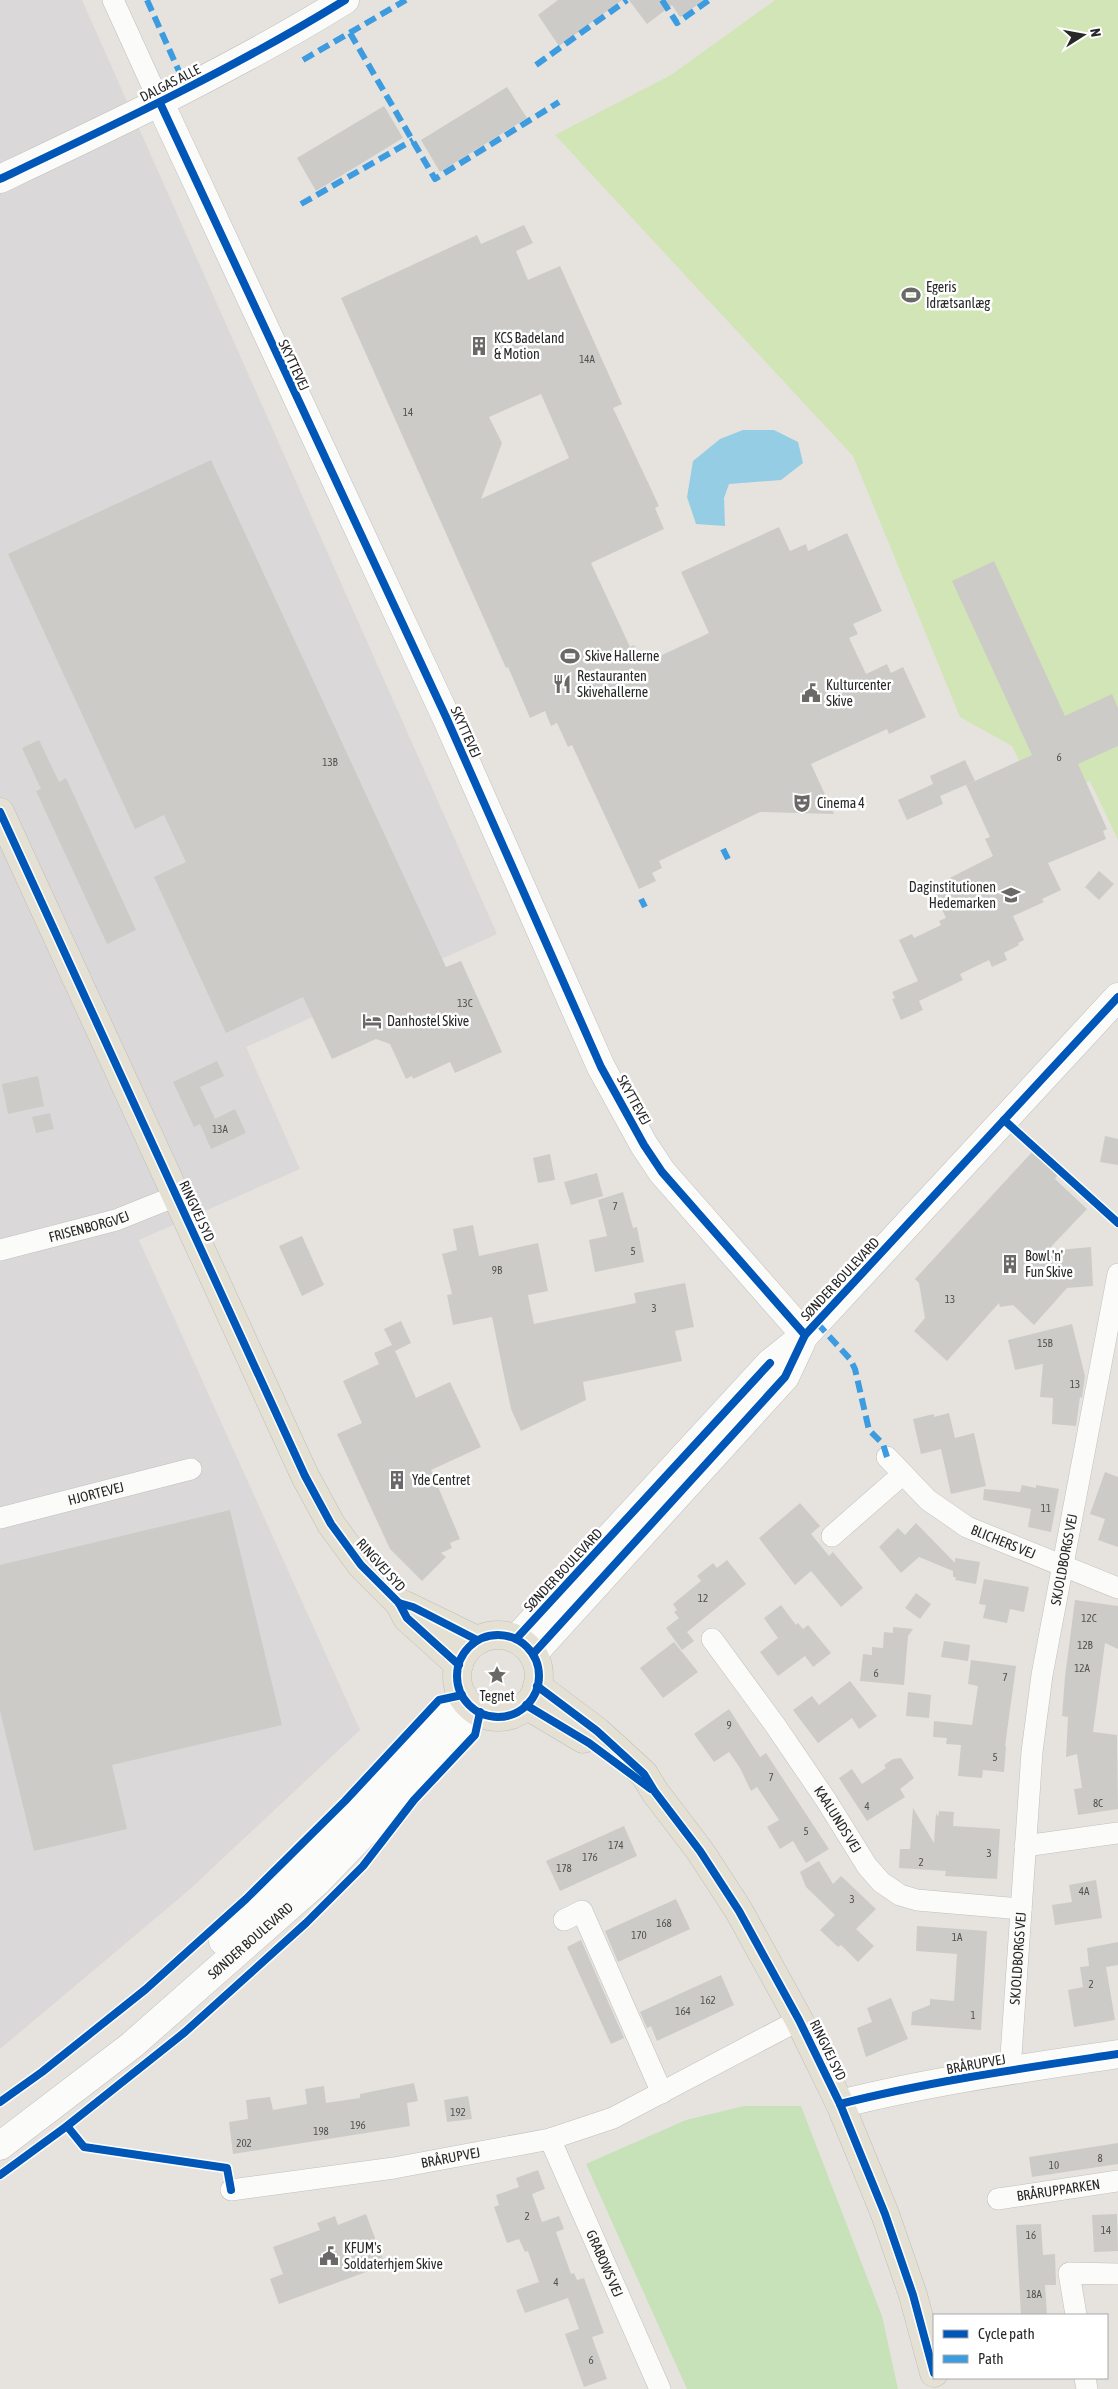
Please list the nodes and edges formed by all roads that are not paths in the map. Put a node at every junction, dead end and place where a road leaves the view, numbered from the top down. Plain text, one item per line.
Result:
1 (113, 0) edge
2 (346, 0) edge
3 (160, 103) junction
4 (0, 179) edge
5 (0, 812) edge
6 (1118, 997) edge
7 (176, 1196) junction
8 (0, 1250) edge
9 (1118, 1274) edge
10 (806, 1335) junction
11 (887, 1457) dead end
12 (191, 1469) dead end
13 (903, 1474) junction
14 (0, 1518) edge
15 (832, 1536) dead end
16 (1061, 1565) junction
17 (1118, 1588) edge
18 (399, 1603) junction
19 (712, 1639) dead end
20 (477, 1640) junction
21 (525, 1647) junction
22 (459, 1665) junction
23 (532, 1696) junction
24 (471, 1703) junction
25 (1118, 1833) edge
26 (1025, 1846) junction
27 (1022, 1909) junction
28 (564, 1920) dead end
29 (799, 2020) junction
30 (1118, 2054) edge
31 (1010, 2070) junction
32 (662, 2093) junction
33 (840, 2104) junction
34 (0, 2124) edge
35 (550, 2139) junction
36 (0, 2146) edge
37 (1118, 2180) edge
38 (231, 2190) dead end
39 (998, 2199) dead end
40 (1118, 2274) edge
41 (1076, 2314) edge
42 (933, 2369) edge
43 (660, 2389) edge

1 - 3 street, SKYTTEVEJ
2 - 3 street, DALGAS ALLE
3 - 4 street, DALGAS ALLE
3 - 10 street, SKYTTEVEJ
5 - 7 main road, RINGVEJ SYD
6 - 10 street, SØNDER BOULEVARD
7 - 8 street, FRISENBORGVEJ
7 - 18 main road, RINGVEJ SYD
9 - 16 street, SKJOLDBORGS VEJ
10 - 21 street, SØNDER BOULEVARD
11 - 13 street, BLICHERS VEJ
12 - 14 street, HJORTEVEJ
13 - 15 street
13 - 16 street, BLICHERS VEJ
16 - 17 street, BLICHERS VEJ
16 - 26 street, SKJOLDBORGS VEJ
18 - 20 main road, RINGVEJ SYD
18 - 22 main road, RINGVEJ SYD
19 - 27 street, KAALUNDS VEJ
20 - 21 main road
20 - 22 main road
21 - 23 main road
22 - 24 main road
23 - 24 main road
23 - 29 main road, RINGVEJ SYD
24 - 34 street, SØNDER BOULEVARD
24 - 36 street, SØNDER BOULEVARD
25 - 26 street
26 - 27 street, SKJOLDBORGS VEJ
27 - 31 street, SKJOLDBORGS VEJ
28 - 32 street
29 - 32 street, BRÅRUPVEJ
29 - 33 main road, RINGVEJ SYD
30 - 31 street, BRÅRUPVEJ
31 - 33 street, BRÅRUPVEJ
32 - 35 street, BRÅRUPVEJ
33 - 42 main road, RINGVEJ SYD
35 - 38 street, BRÅRUPVEJ
35 - 43 street, GRABOWS VEJ
37 - 39 street, BRÅRUPPARKEN
40 - 41 street

